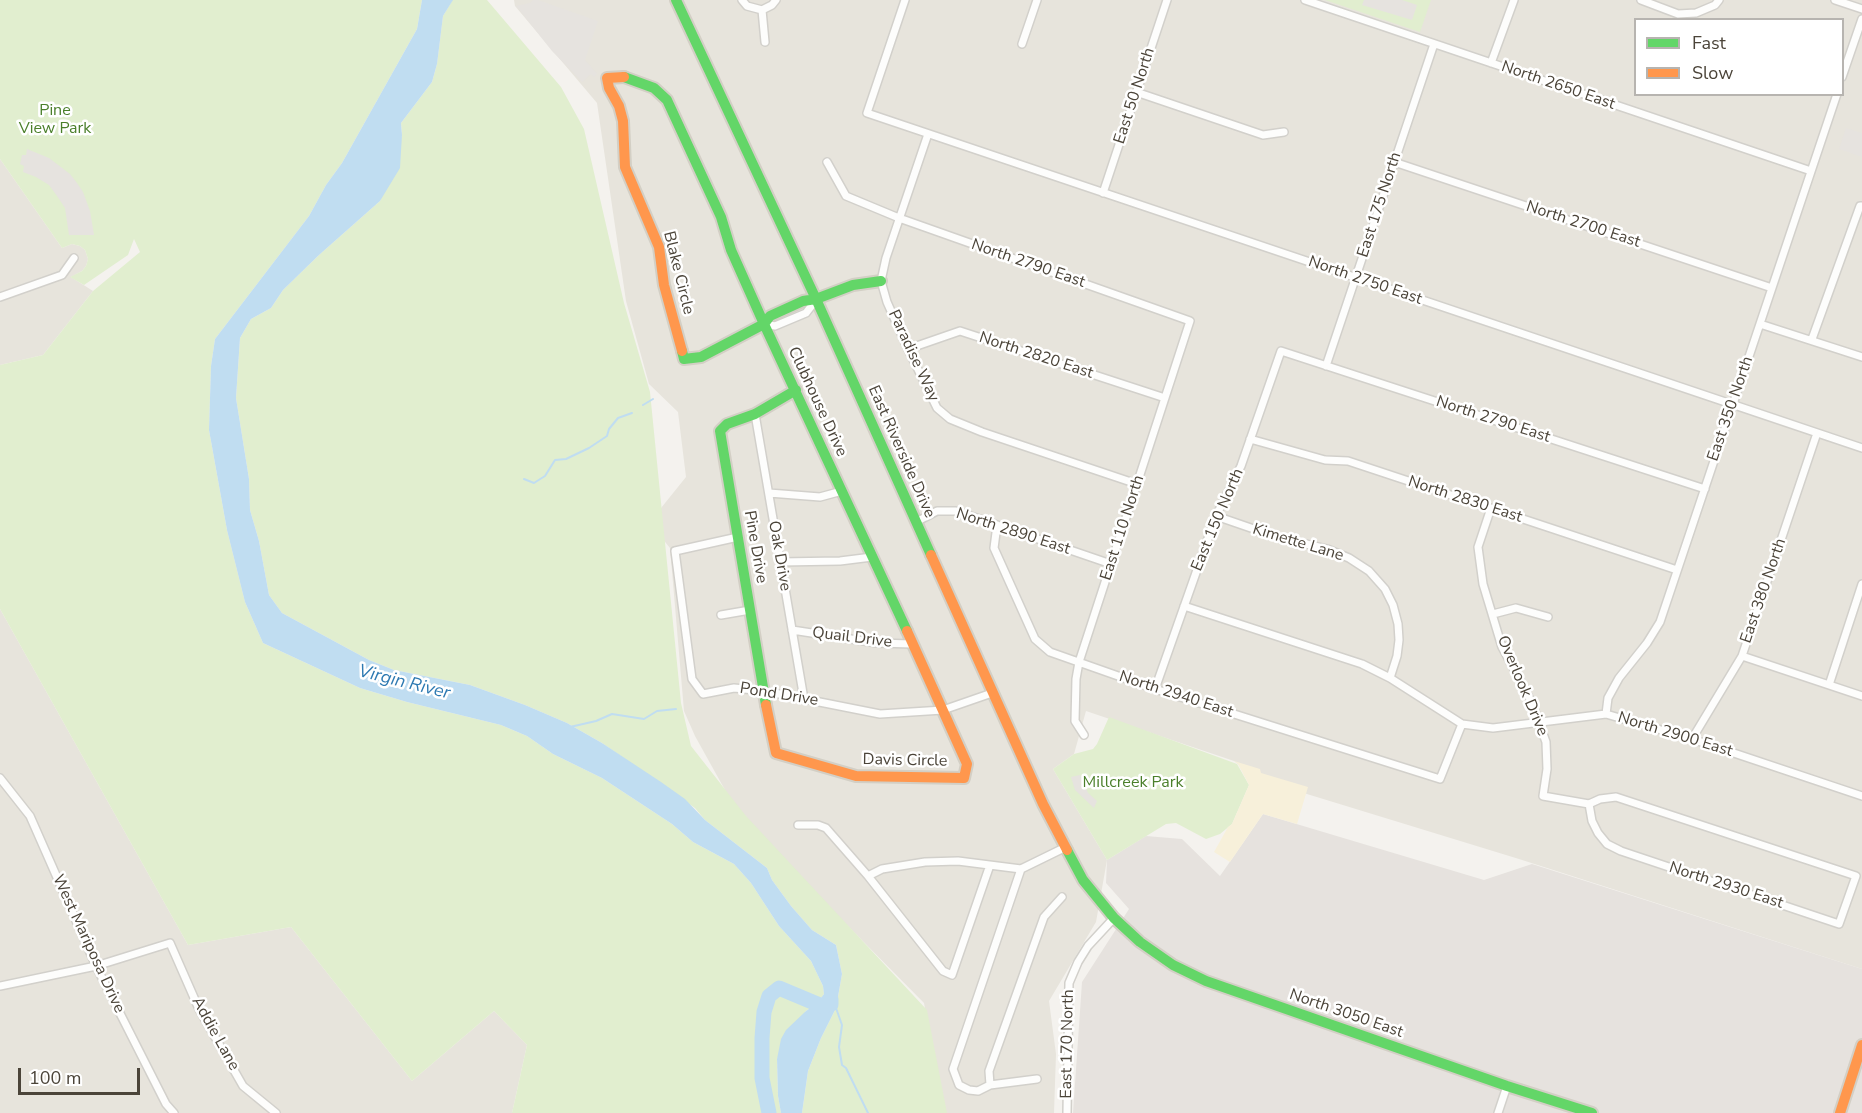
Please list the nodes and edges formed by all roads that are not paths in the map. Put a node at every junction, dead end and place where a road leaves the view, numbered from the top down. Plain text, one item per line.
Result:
1 (676, 0) edge
2 (742, 0) edge
3 (776, 0) edge
4 (905, 0) edge
5 (1037, 0) edge
6 (1167, 0) edge
7 (1305, 0) edge
8 (1514, 0) edge
9 (1641, 0) edge
10 (1719, 0) edge
11 (1835, 0) edge
12 (1862, 9) edge
13 (762, 10) junction
14 (1862, 19) edge
15 (765, 42) dead end
16 (1022, 44) dead end
17 (1434, 44) junction
18 (1491, 63) junction
19 (1844, 71) edge
20 (607, 78) joint
21 (1136, 92) junction
22 (1836, 96) edge
23 (1284, 132) dead end
24 (928, 134) junction
25 (827, 162) dead end
26 (1394, 162) junction
27 (1811, 171) junction
28 (1103, 193) junction
29 (1861, 206) edge
30 (899, 218) junction
31 (74, 258) dead end
32 (1356, 278) junction
33 (881, 281) junction
34 (1772, 288) junction
35 (0, 297) edge
36 (816, 299) junction
37 (1190, 321) joint
38 (764, 324) junction
39 (1760, 324) junction
40 (1812, 339) junction
41 (908, 349) junction
42 (1281, 351) joint
43 (1862, 357) edge
44 (1326, 366) junction
45 (796, 390) junction
46 (1165, 398) junction
47 (1733, 405) junction
48 (755, 414) junction
49 (1817, 433) junction
50 (1250, 439) junction
51 (1862, 448) edge
52 (1137, 484) junction
53 (1705, 489) junction
54 (842, 491) junction
55 (768, 493) junction
56 (1491, 508) junction
57 (1216, 516) junction
58 (916, 522) junction
59 (997, 525) junction
60 (738, 537) junction
61 (872, 557) junction
62 (780, 562) junction
63 (1111, 564) junction
64 (1677, 570) junction
65 (1862, 584) edge
66 (1184, 606) junction
67 (750, 610) junction
68 (1493, 614) junction
69 (721, 615) dead end
70 (1548, 617) dead end
71 (792, 630) junction
72 (912, 644) junction
73 (1742, 656) junction
74 (1079, 662) junction
75 (1390, 678) junction
76 (1829, 685) junction
77 (1155, 689) junction
78 (764, 691) junction
79 (992, 693) junction
80 (1862, 696) edge
81 (804, 699) junction
82 (943, 710) junction
83 (1606, 714) junction
84 (1539, 723) junction
85 (1462, 724) junction
86 (1084, 735) dead end
87 (1692, 739) junction
88 (776, 753) joint
89 (0, 778) edge
90 (964, 778) joint
91 (1543, 796) joint
92 (1862, 796) edge
93 (1589, 804) junction
94 (798, 825) dead end
95 (1066, 847) junction
96 (990, 865) junction
97 (1021, 869) junction
98 (868, 876) junction
99 (1859, 877) edge
100 (1062, 897) dead end
101 (1111, 914) junction
102 (96, 966) junction
103 (0, 986) edge
104 (1862, 1045) edge
105 (1037, 1078) dead end
106 (990, 1085) junction
107 (1507, 1086) junction
108 (174, 1113) edge
109 (276, 1113) edge
110 (1067, 1113) edge
111 (1498, 1113) edge
112 (1592, 1113) edge
113 (1840, 1113) edge

1 - 36 street, East Riverside Drive
2 - 13 street
3 - 13 street
4 - 24 street, North 2750 East
5 - 16 street
6 - 21 street, East 50 North
7 - 17 street, North 2650 East
8 - 18 street
9 - 10 street
11 - 12 street
13 - 15 street
14 - 19 street
17 - 18 street, North 2650 East
17 - 26 street, East 175 North
18 - 27 street, North 2650 East
20 - 38 street, Clubhouse Drive
20 - 38 street, Blake Circle
21 - 23 street
21 - 28 street, East 50 North
22 - 27 street, East 350 North
24 - 28 street, North 2750 East
24 - 30 street
25 - 30 street, North 2790 East
26 - 32 street, East 175 North
26 - 34 street, North 2700 East
27 - 34 street, East 350 North
28 - 32 street, North 2750 East
29 - 40 street
30 - 33 street
30 - 37 street, North 2790 East
31 - 35 street
32 - 44 street, East 175 North
32 - 47 street, North 2750 East
33 - 36 street
33 - 41 street, Paradise Way
34 - 39 street, East 350 North
36 - 38 street
36 - 58 street, East Riverside Drive
37 - 46 street, East 110 North
38 - 45 street, Clubhouse Drive
39 - 40 street
39 - 47 street, East 350 North
40 - 43 street
41 - 46 street, North 2820 East
41 - 52 street, Paradise Way
42 - 44 street, North 2790 East
42 - 50 street, East 150 North
44 - 53 street, North 2790 East
45 - 48 street, Pine Drive
45 - 54 street, Clubhouse Drive
46 - 52 street, East 110 North
47 - 49 street, North 2750 East
47 - 53 street, East 350 North
48 - 55 street, Oak Drive
48 - 60 street, Pine Drive
49 - 51 street, North 2750 East
49 - 73 street, East 380 North
50 - 56 street, North 2830 East
50 - 57 street, East 150 North
52 - 63 street, East 110 North
53 - 64 street, East 350 North
54 - 55 street
54 - 61 street, Clubhouse Drive
55 - 62 street, Oak Drive
56 - 64 street, North 2830 East
56 - 68 street, Overlook Drive
57 - 66 street, East 150 North
57 - 75 street, Kimette Lane
58 - 59 street, North 2890 East
58 - 79 street, East Riverside Drive
59 - 63 street, North 2890 East
59 - 74 street, North 2940 East
60 - 67 street, Pine Drive
60 - 78 street, Pond Drive
61 - 62 street
61 - 72 street, Clubhouse Drive
62 - 71 street, Oak Drive
63 - 74 street, East 110 North
64 - 83 street, East 350 North
65 - 76 street
66 - 75 street, North 2900 East
66 - 77 street, East 150 North
67 - 69 street
67 - 78 street, Pine Drive
68 - 70 street
68 - 84 street, Overlook Drive
71 - 72 street, Quail Drive
71 - 81 street, Oak Drive
72 - 82 street, Clubhouse Drive
73 - 76 street
73 - 87 street, East 380 North
74 - 77 street, North 2940 East
74 - 86 street, East 110 North
75 - 85 street, North 2900 East
76 - 80 street
77 - 85 street, North 2940 East
78 - 81 street, Pond Drive
78 - 88 street, Pine Drive
79 - 82 street, Pond Drive
79 - 95 street, East Riverside Drive
81 - 82 street, Pond Drive
82 - 90 street, Clubhouse Drive
83 - 84 street, North 2900 East
83 - 87 street, North 2900 East
84 - 85 street, North 2900 East
84 - 91 street, Overlook Drive
87 - 92 street, North 2900 East
88 - 90 street, Davis Circle
89 - 102 street, West Mariposa Drive
91 - 93 street, North 2930 East
93 - 99 street, North 2930 East
93 - 99 street, North 2930 East
94 - 98 street
95 - 97 street
95 - 101 street, East Riverside Drive
96 - 97 street
96 - 98 street
96 - 98 street
97 - 106 street
100 - 106 street
101 - 107 street, North 3050 East
101 - 110 street, East 170 North
102 - 103 street
102 - 108 street, West Mariposa Drive
102 - 109 street, Addie Lane
104 - 113 street
105 - 106 street
107 - 111 street
107 - 112 street, North 3050 East

